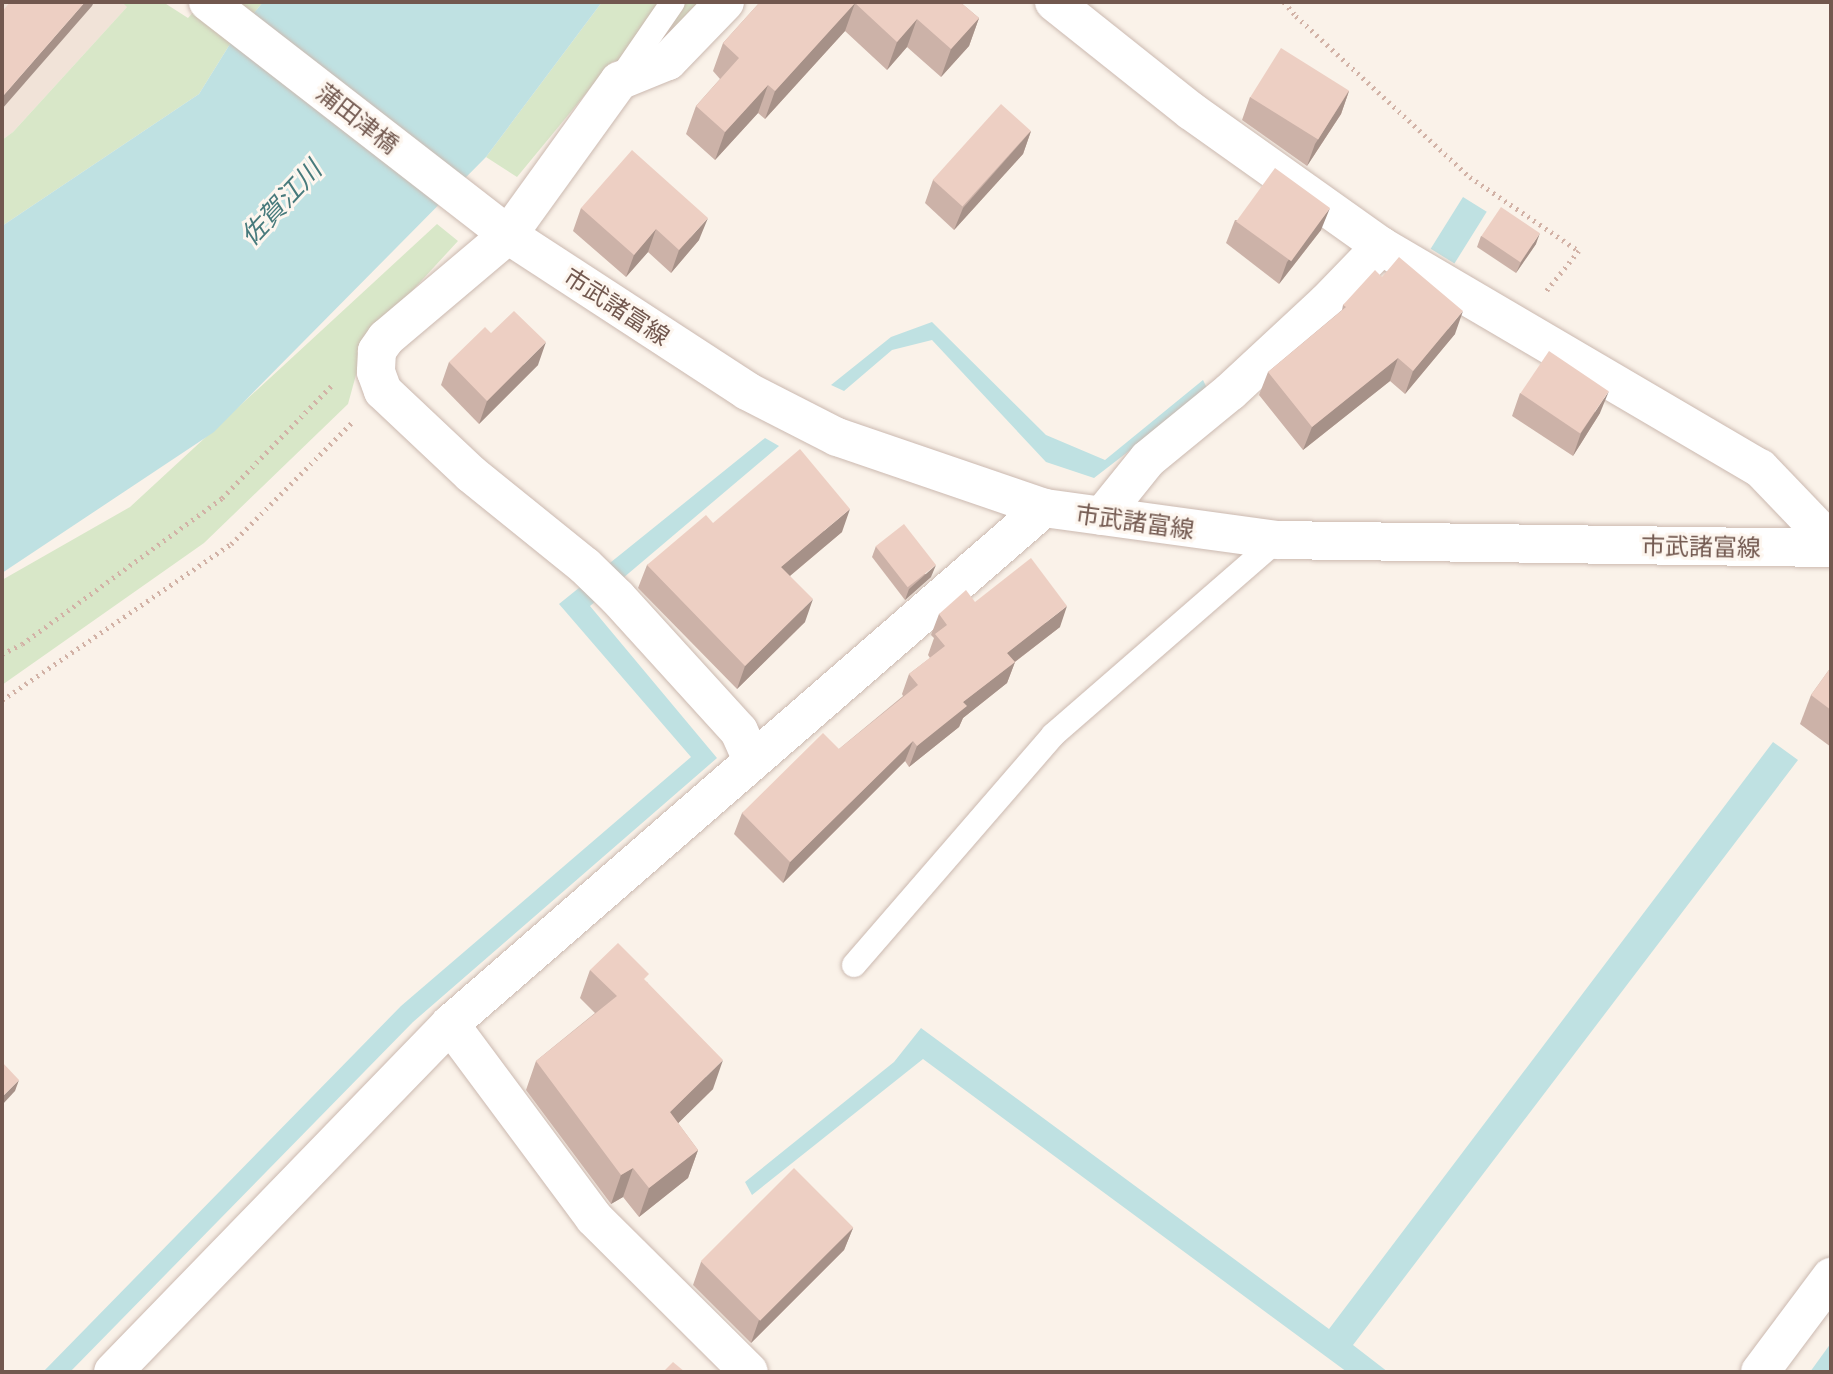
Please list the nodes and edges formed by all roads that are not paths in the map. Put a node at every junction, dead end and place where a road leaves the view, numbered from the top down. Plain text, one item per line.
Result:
1 (208, 2) edge
2 (673, 2) edge
3 (724, 2) edge
4 (1054, 2) edge
5 (619, 81) junction
6 (508, 235) junction
7 (1381, 246) junction
8 (1044, 508) junction
9 (1102, 516) junction
10 (1277, 540) junction
11 (1831, 542) edge
12 (1831, 548) edge
13 (752, 760) junction
14 (854, 965) dead end
15 (450, 1024) junction
16 (1831, 1277) edge
17 (113, 1372) edge
18 (749, 1372) edge
19 (1760, 1372) edge

1 - 6 street, 蒲田津橋
2 - 5 lane
3 - 5 street
4 - 7 street
5 - 6 street
6 - 8 street, 市武諸富線
6 - 13 street
7 - 9 street
7 - 11 street
8 - 9 street, 市武諸富線
8 - 13 street
9 - 10 street, 市武諸富線
10 - 12 street, 市武諸富線
10 - 14 lane
13 - 15 street
15 - 17 street
15 - 18 street
16 - 19 street

